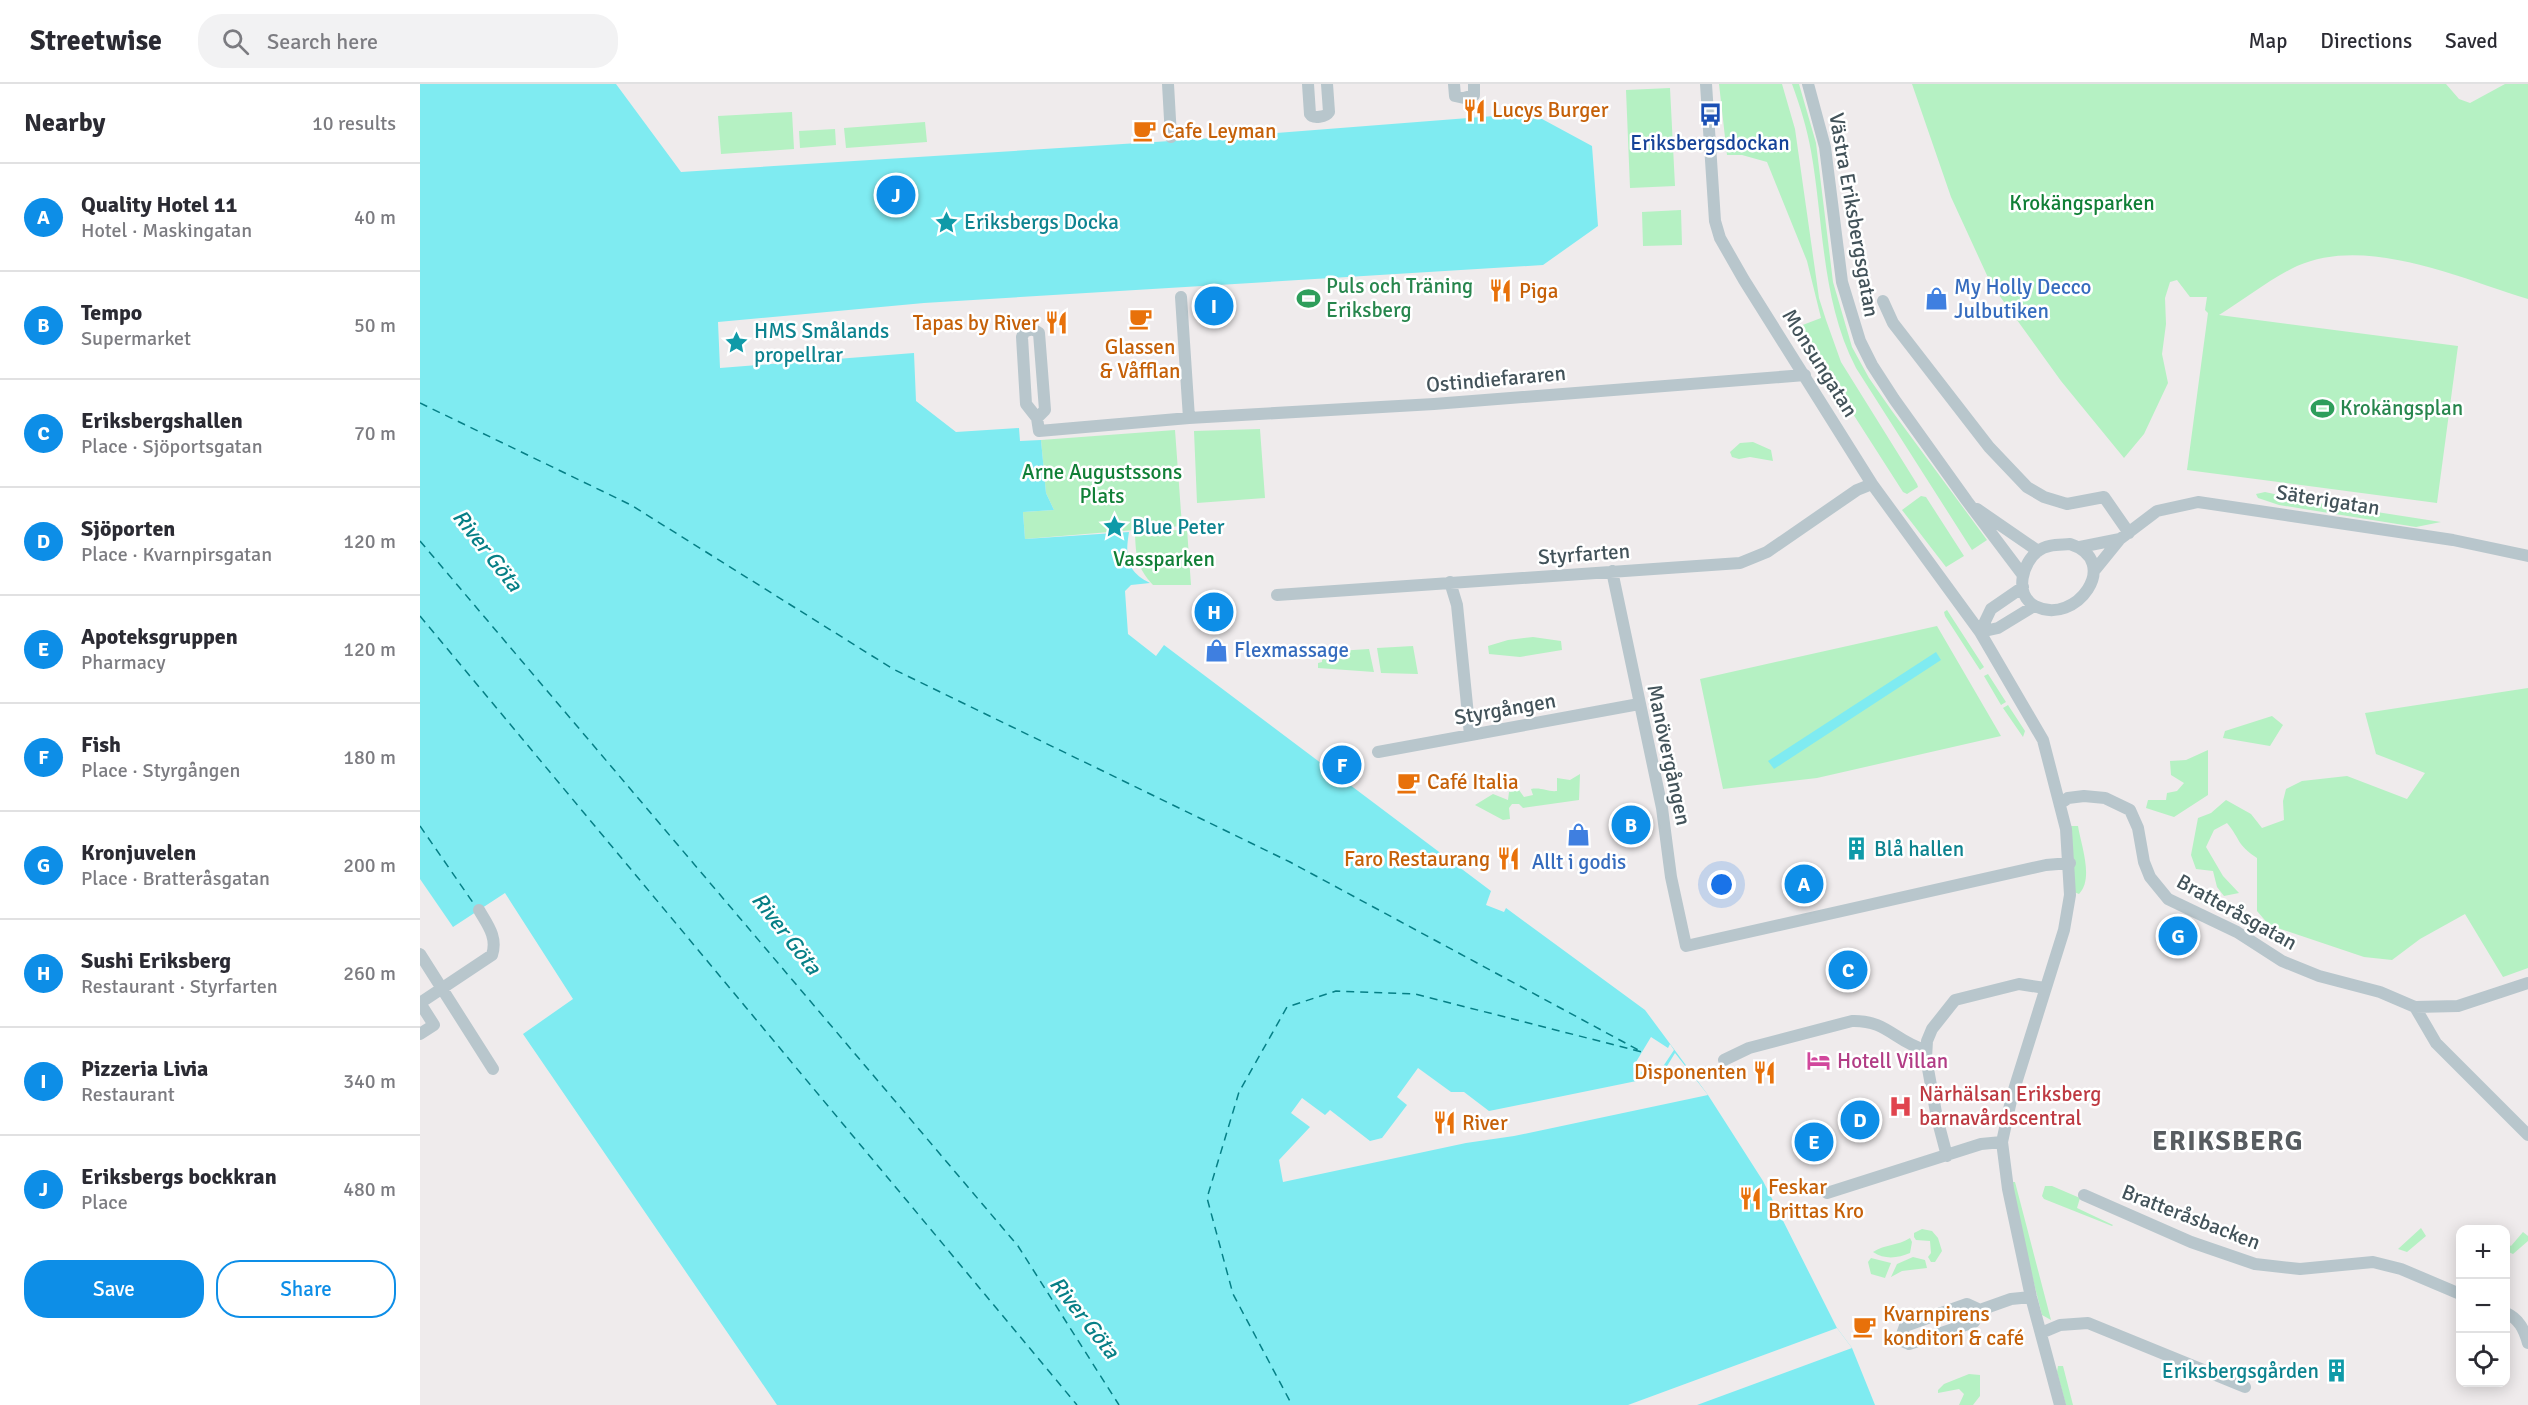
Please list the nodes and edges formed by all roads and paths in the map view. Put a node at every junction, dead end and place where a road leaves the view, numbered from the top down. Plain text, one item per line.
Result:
1 (1168, 84) edge
2 (1308, 84) edge
3 (1327, 84) edge
4 (1454, 84) edge
5 (1474, 84) edge
6 (1706, 84) edge
7 (1808, 84) edge
8 (1171, 137) dead end
9 (1181, 297) dead end
10 (1883, 301) dead end
11 (1805, 375) junction
12 (1037, 418) junction
13 (1190, 418) junction
14 (1872, 484) junction
15 (1967, 501) junction
16 (2124, 536) junction
17 (2080, 547) junction
18 (2038, 551) junction
19 (2528, 556) edge
20 (1612, 571) junction
21 (2094, 571) junction
22 (2022, 581) junction
23 (1450, 582) junction
24 (1277, 595) dead end
25 (2034, 606) junction
26 (1980, 632) junction
27 (1639, 704) junction
28 (1470, 735) junction
29 (1378, 752) dead end
30 (2061, 803) junction
31 (2070, 863) junction
32 (479, 910) dead end
33 (420, 954) edge
34 (2522, 985) edge
35 (443, 988) junction
36 (2045, 988) junction
37 (2415, 1007) junction
38 (424, 1012) edge
39 (420, 1034) edge
40 (1925, 1050) junction
41 (1724, 1060) dead end
42 (493, 1070) dead end
43 (2528, 1135) edge
44 (2002, 1143) junction
45 (1947, 1156) junction
46 (1827, 1193) dead end
47 (2084, 1195) dead end
48 (2456, 1292) edge
49 (2031, 1297) junction
50 (1980, 1310) junction
51 (2510, 1315) edge
52 (2041, 1333) junction
53 (2528, 1343) edge
54 (2245, 1387) dead end
55 (2060, 1405) edge

1 - 8 street
2 - 3 street
4 - 5 street
6 - 11 street, Monsungatan
7 - 15 street, Västra Eriksbergsgatan
9 - 13 street
10 - 16 street
11 - 13 street, Ostindiefararen
11 - 14 street, Monsungatan
12 - 12 street
12 - 13 street, Ostindiefararen
14 - 20 street, Styrfarten
14 - 26 street, Monsungatan
15 - 18 street, Västra Eriksbergsgatan
15 - 22 street, Västra Eriksbergsgatan
16 - 17 street, Säterigatan
16 - 19 street, Säterigatan
16 - 21 street, Säterigatan
17 - 18 street, Säterigatan
17 - 21 street
18 - 22 street
20 - 23 street, Styrfarten
20 - 27 street, Manövergången
21 - 25 street, Säterigatan
22 - 25 street
22 - 26 street
23 - 24 street, Styrfarten
23 - 28 street
25 - 26 street
26 - 30 street, Monsungatan
27 - 28 street, Styrgången
27 - 31 street, Manövergången
28 - 29 street, Styrgången
30 - 31 street, Monsungatan
30 - 37 street, Bratteråsgatan
31 - 36 street, Monsungatan
32 - 35 street
33 - 35 street
34 - 37 street, Bratteråsgatan
35 - 38 street
35 - 42 street
36 - 40 street
36 - 44 street, Monsungatan
37 - 43 street
38 - 39 street
40 - 41 street
40 - 45 street
44 - 45 street
44 - 49 street, Monsungatan
45 - 46 street
47 - 48 street, Bratteråsbacken
49 - 50 street
49 - 52 street, Monsungatan
50 - 50 street
51 - 53 street
52 - 54 street
52 - 55 street, Monsungatan

